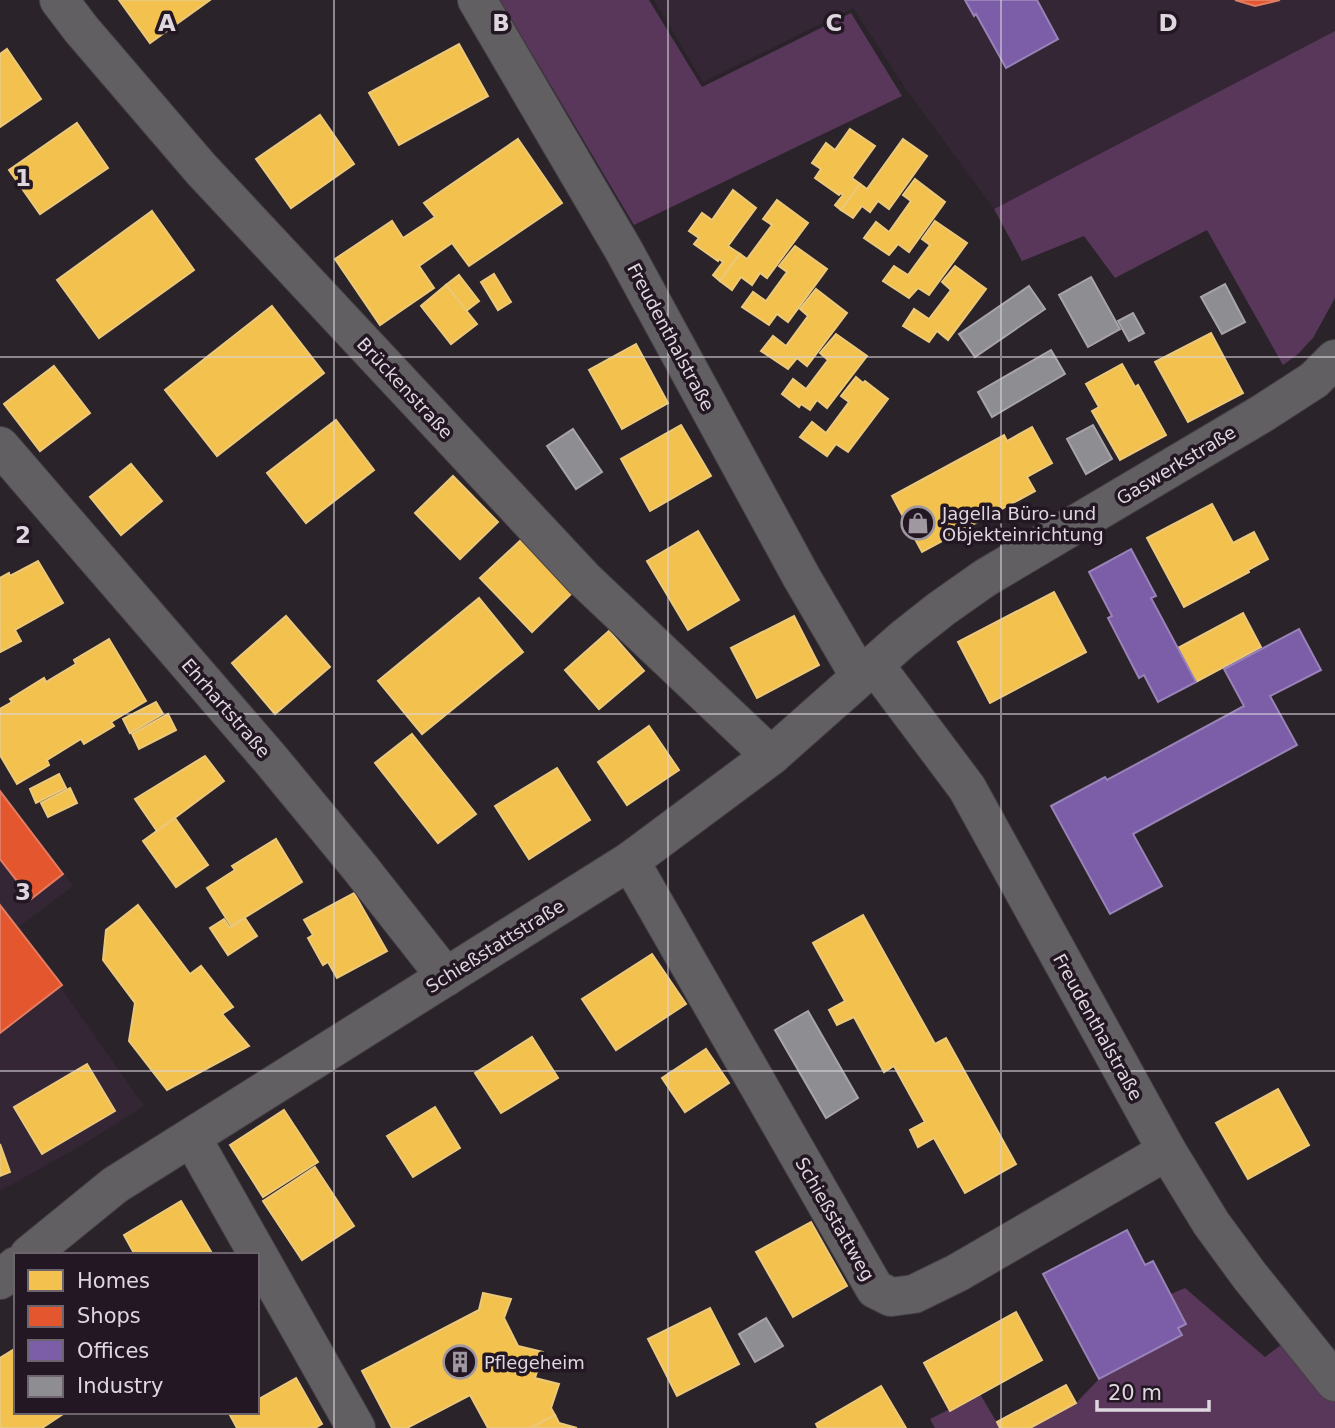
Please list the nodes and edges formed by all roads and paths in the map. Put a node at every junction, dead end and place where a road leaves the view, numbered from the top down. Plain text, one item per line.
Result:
1 (59, 0) edge
2 (477, 0) edge
3 (1335, 359) edge
4 (0, 446) edge
5 (941, 609) joint
6 (867, 671) junction
7 (771, 756) junction
8 (629, 861) junction
9 (446, 977) junction
10 (192, 1138) junction
11 (1167, 1151) junction
12 (31, 1253) edge
13 (257, 1253) edge
14 (259, 1256) edge
15 (14, 1268) edge
16 (0, 1280) edge
17 (1335, 1382) edge
18 (356, 1428) edge

1 - 7 street, Brückenstraße
2 - 6 street, Freudenthalstraße
3 - 5 street, Gaswerkstraße
4 - 9 street, Ehrhartstraße
5 - 6 street, Schießstattstraße
6 - 7 street, Schießstattstraße
6 - 11 street, Freudenthalstraße
7 - 8 street, Schießstattstraße
8 - 9 street, Schießstattstraße
8 - 11 street, Schießstattweg
9 - 10 street, Schießstattstraße
10 - 12 street, Schießstattstraße
10 - 13 street
11 - 17 street, Freudenthalstraße
14 - 18 street
15 - 16 street

